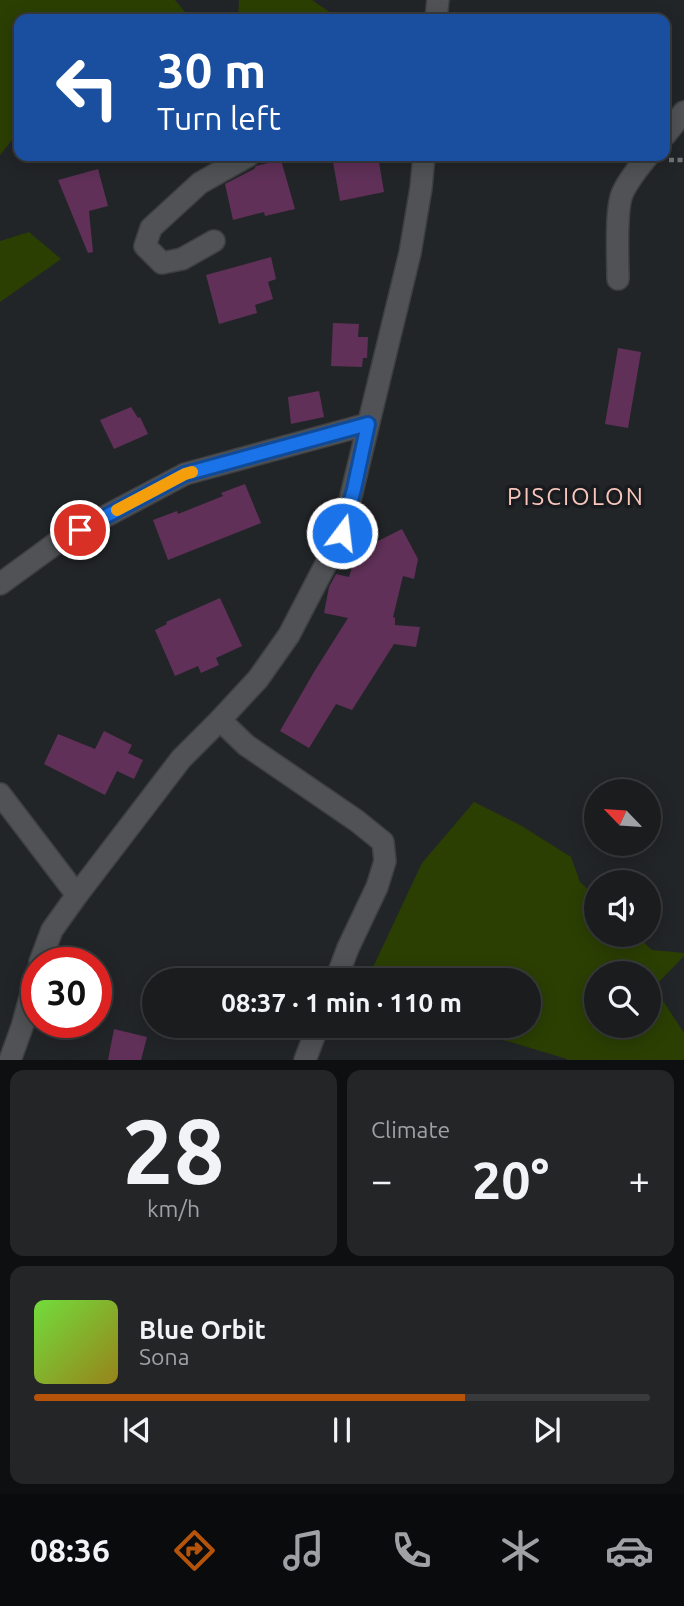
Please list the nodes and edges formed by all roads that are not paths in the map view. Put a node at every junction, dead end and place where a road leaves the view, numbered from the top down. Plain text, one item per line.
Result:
1 (684, 112) edge
2 (670, 129) edge
3 (239, 161) edge
4 (424, 161) edge
5 (644, 161) edge
6 (214, 241) dead end
7 (618, 279) dead end
8 (368, 424) junction
9 (0, 584) edge
10 (220, 720) junction
11 (0, 794) edge
12 (77, 895) junction
13 (46, 947) edge
14 (340, 968) edge
15 (21, 1030) edge
16 (313, 1038) edge
17 (10, 1060) edge
18 (305, 1060) edge

1 - 2 street
3 - 6 street
4 - 8 street
5 - 7 street
8 - 9 street
8 - 10 street
10 - 12 street
10 - 14 street
11 - 12 street
12 - 13 street
15 - 17 street
16 - 18 street

